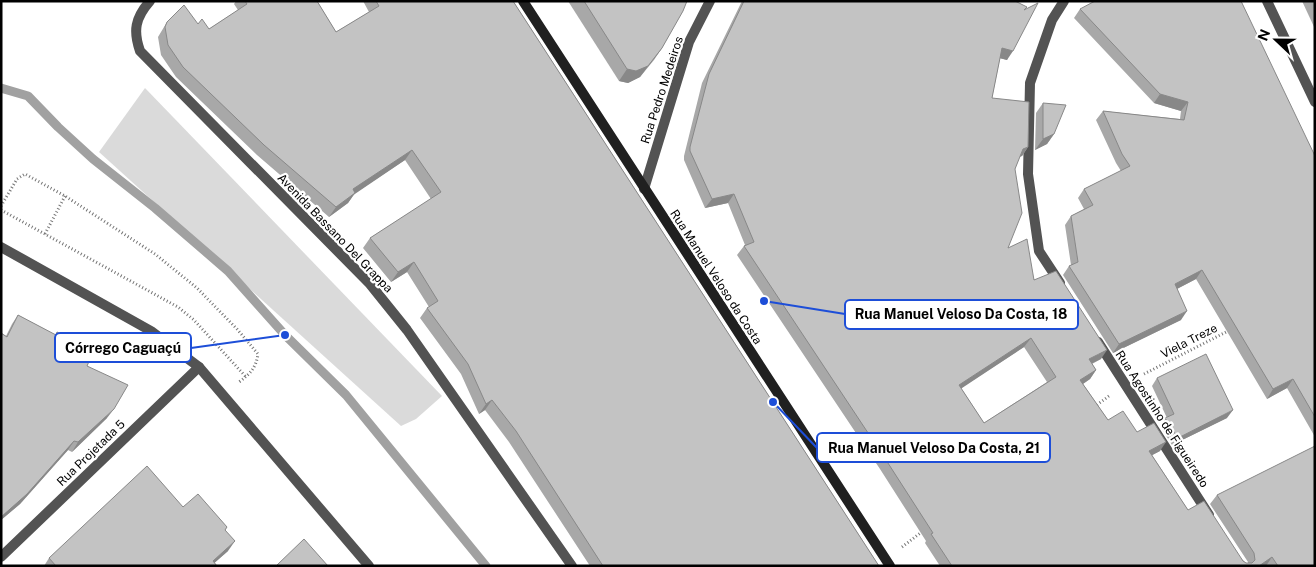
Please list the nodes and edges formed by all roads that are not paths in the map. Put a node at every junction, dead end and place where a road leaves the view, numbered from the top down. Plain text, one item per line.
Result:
1 (522, 1) edge
2 (710, 1) edge
3 (1064, 1) edge
4 (1267, 1) edge
5 (149, 3) edge
6 (1315, 102) edge
7 (644, 189) junction
8 (1, 247) edge
9 (1066, 292) edge
10 (1093, 334) edge
11 (199, 367) junction
12 (1216, 524) edge
13 (1, 557) edge
14 (888, 562) edge
15 (369, 566) edge
16 (572, 566) edge

1 - 7 main road, Rua Manuel Veloso da Costa
2 - 7 street, Rua Pedro Medeiros
3 - 9 street
4 - 6 street
5 - 16 street, Avenida Bassano Del Grappa
7 - 14 main road, Rua Manuel Veloso da Costa
8 - 11 street
10 - 12 street, Rua Agostinho de Figueiredo
11 - 13 street, Rua Projetada 5
11 - 15 street

